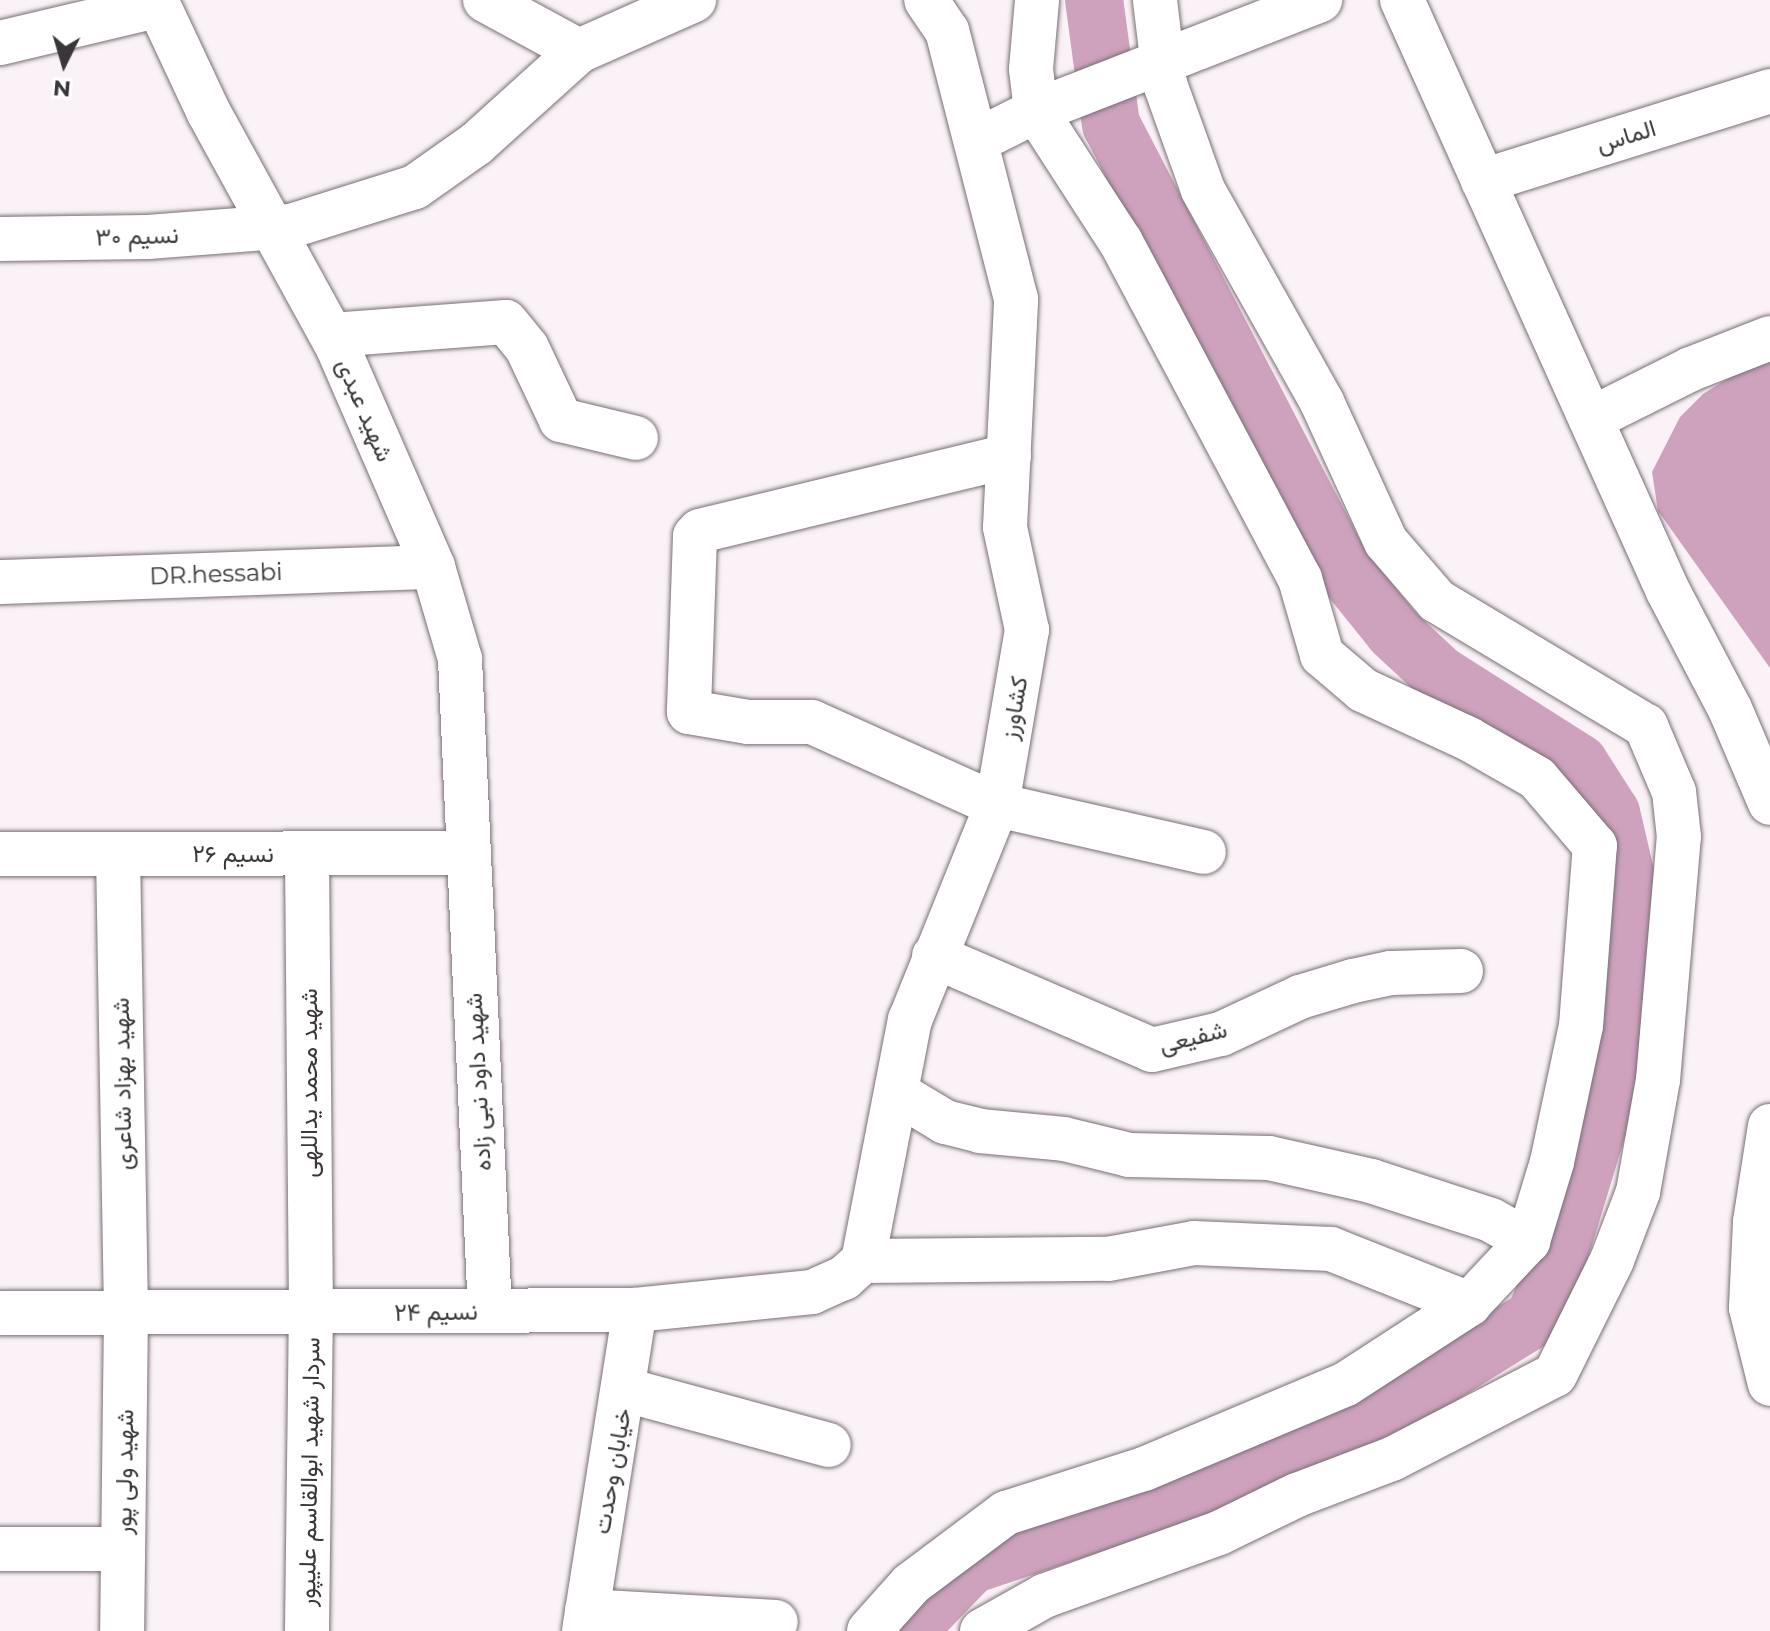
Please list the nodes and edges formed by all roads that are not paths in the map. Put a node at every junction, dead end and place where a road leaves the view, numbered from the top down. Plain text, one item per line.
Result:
1 (485, 0) edge
2 (926, 0) edge
3 (1037, 0) edge
4 (1155, 0) edge
5 (1320, 0) edge
6 (1402, 0) edge
7 (156, 3) edge
8 (672, 4) edge
9 (0, 43) edge
10 (579, 51) junction
11 (1162, 62) junction
12 (1770, 91) edge
13 (1036, 111) junction
14 (978, 140) junction
15 (1483, 181) junction
16 (273, 228) junction
17 (0, 239) edge
18 (332, 335) junction
19 (1770, 338) edge
20 (1593, 418) junction
21 (636, 438) dead end
22 (1009, 456) junction
23 (433, 567) junction
24 (0, 582) edge
25 (1770, 803) edge
26 (997, 805) junction
27 (1204, 852) dead end
28 (307, 853) junction
29 (467, 853) junction
30 (0, 854) edge
31 (118, 854) junction
32 (934, 956) junction
33 (1461, 971) dead end
34 (897, 1093) junction
35 (1770, 1126) edge
36 (1528, 1241) junction
37 (863, 1261) junction
38 (1469, 1304) junction
39 (635, 1310) junction
40 (490, 1311) junction
41 (0, 1313) edge
42 (126, 1313) junction
43 (311, 1313) junction
44 (1770, 1384) edge
45 (626, 1390) junction
46 (829, 1445) dead end
47 (0, 1549) edge
48 (123, 1549) junction
49 (586, 1621) edge
50 (776, 1622) dead end
51 (122, 1631) edge
52 (307, 1631) edge
53 (869, 1631) edge
54 (982, 1631) edge

1 - 10 street
2 - 14 street, کشاورز
3 - 13 street
4 - 11 street
5 - 11 street
6 - 15 street
7 - 9 street
7 - 16 street, شهید عبدی
8 - 10 street, نسیم ۳۰
10 - 16 street, نسیم ۳۰
11 - 13 street
11 - 54 street
12 - 15 street, الماس
13 - 14 street
13 - 36 street
14 - 22 street, کشاورز
15 - 20 street
16 - 17 street, نسیم ۳۰
16 - 18 street, شهید عبدی
18 - 21 street
18 - 23 street, شهید عبدی
19 - 20 street
20 - 25 street
22 - 26 street, کشاورز
22 - 26 street
23 - 24 street, DR.hessabi
23 - 29 street, شهید عبدی
26 - 27 street
26 - 32 street, کشاورز
28 - 29 street, نسیم ۲۶
28 - 31 street, نسیم ۲۶
28 - 43 street, شهید محمد یداللهی
29 - 40 street, شهید داود نبی زاده
30 - 31 street, نسیم ۲۶
31 - 42 street, شهید بهزاد شاعری
32 - 33 street, شفیعی
32 - 34 street, کشاورز
34 - 36 street
34 - 37 street, کشاورز
35 - 44 street
36 - 38 street
37 - 38 street
37 - 39 street, نسیم ۲۴
38 - 53 street
39 - 40 street, نسیم ۲۴
39 - 45 street, خیابان وحدت
40 - 43 street, نسیم ۲۴
41 - 42 street, نسیم ۲۴
42 - 43 street, نسیم ۲۴
42 - 48 street, شهید ولی پور
43 - 52 street, سردار شهید ابوالقاسم علیپور
45 - 46 street
45 - 49 street, خیابان وحدت
47 - 48 street
48 - 51 street, شهید ولی پور
49 - 50 street

